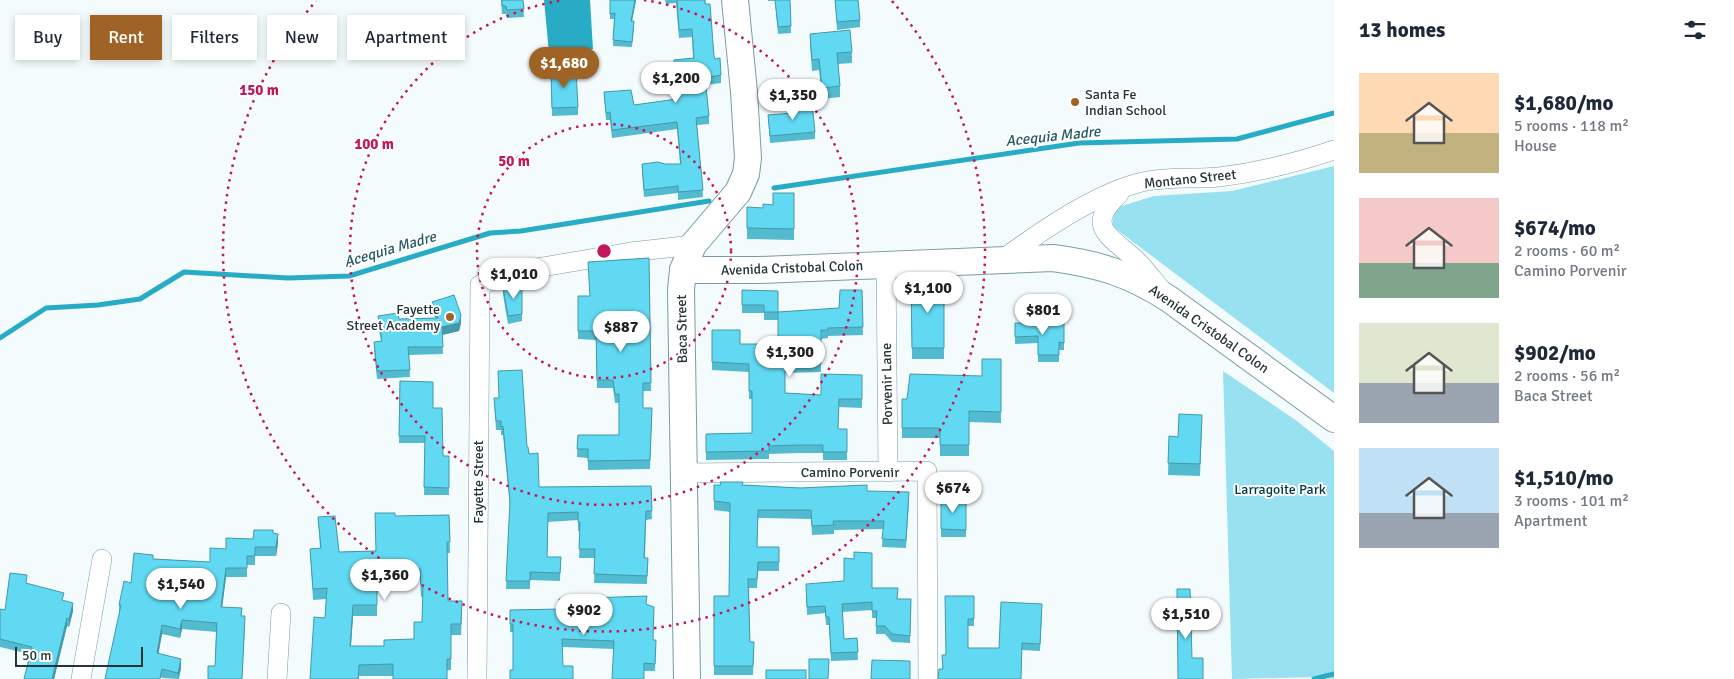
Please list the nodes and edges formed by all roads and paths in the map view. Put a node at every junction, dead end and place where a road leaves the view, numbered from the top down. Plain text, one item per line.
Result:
1 (735, 0) edge
2 (1334, 150) edge
3 (1127, 187) junction
4 (699, 237) junction
5 (1004, 259) junction
6 (886, 265) junction
7 (683, 270) junction
8 (1169, 299) junction
9 (1334, 419) edge
10 (888, 472) junction
11 (684, 473) junction
12 (102, 559) dead end
13 (281, 613) dead end
14 (82, 679) edge
15 (277, 679) edge
16 (477, 679) edge
17 (687, 679) edge
18 (928, 679) edge

1 - 4 street, Baca Street
2 - 3 street, Montano Street
3 - 5 street, Montano Street
3 - 8 street
4 - 7 street, Baca Street
4 - 16 street, Fayette Street
5 - 6 street, Avenida Cristobal Colon
5 - 8 street, Avenida Cristobal Colon
6 - 7 street, Avenida Cristobal Colon
6 - 10 street, Porvenir Lane
7 - 11 street, Baca Street
8 - 9 street, Avenida Cristobal Colon
10 - 11 street, Camino Porvenir
10 - 18 street, Camino Porvenir
11 - 17 street, Baca Street
12 - 14 street
13 - 15 street

